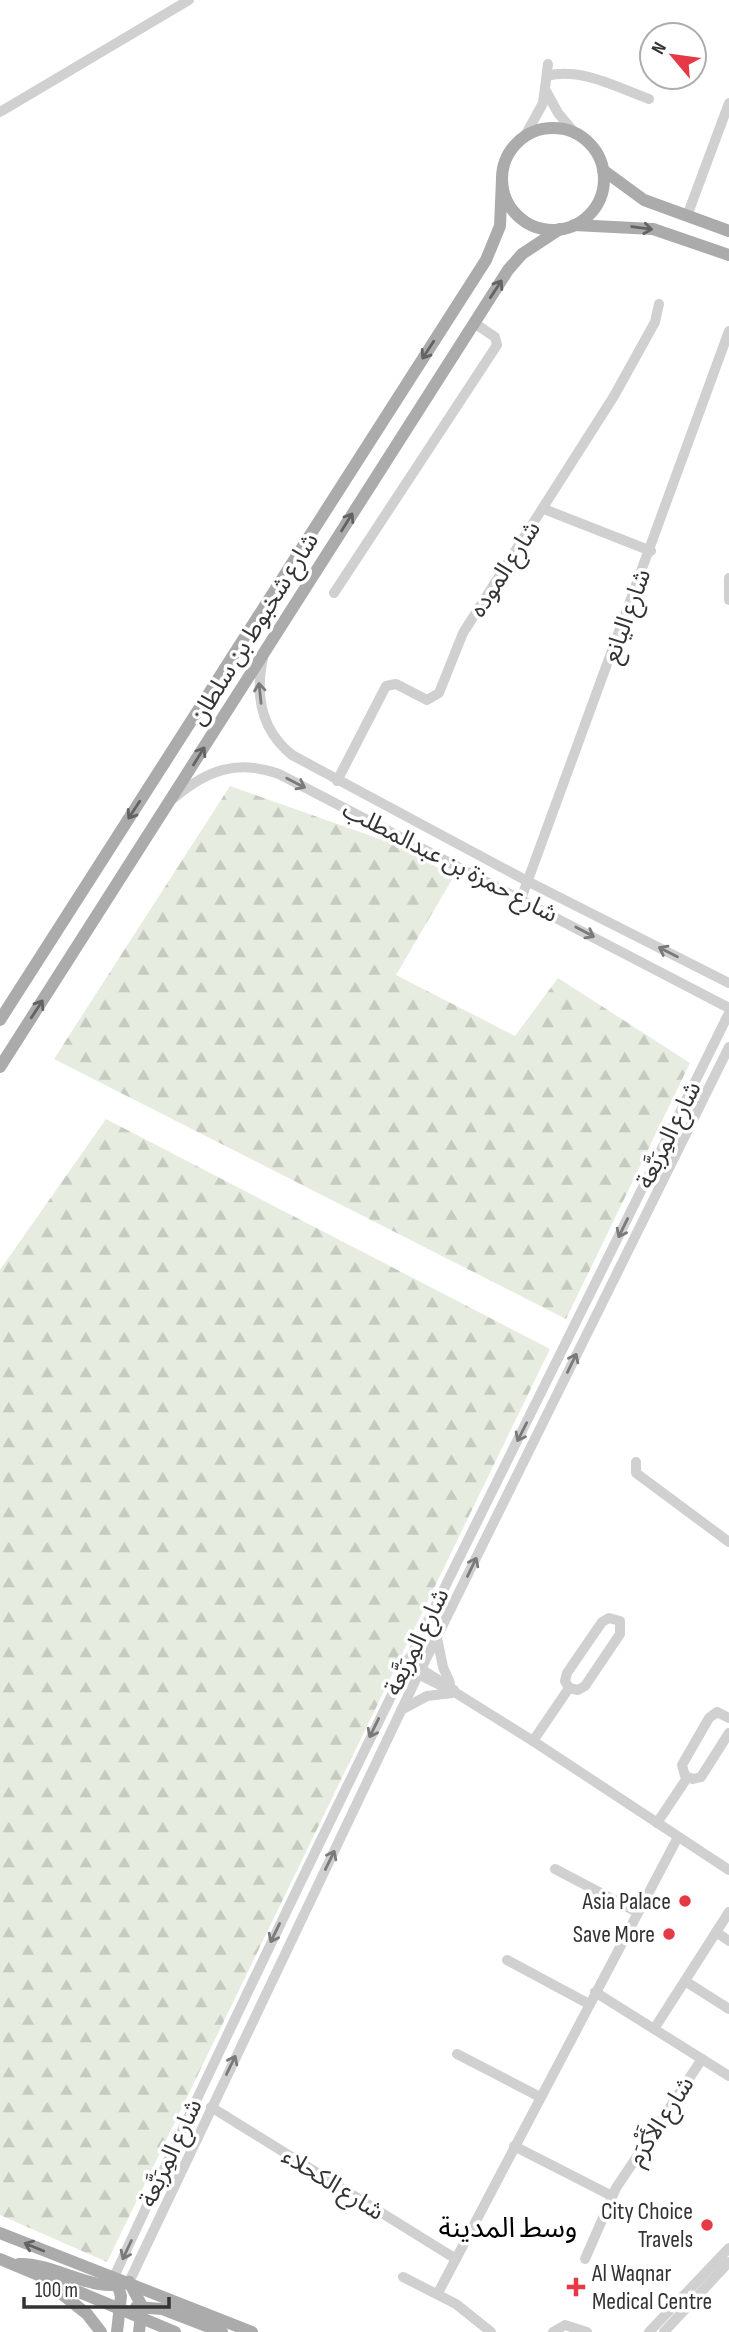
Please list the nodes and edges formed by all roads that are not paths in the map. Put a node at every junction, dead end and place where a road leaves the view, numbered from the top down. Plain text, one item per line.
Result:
1 (189, 0) edge
2 (548, 64) dead end
3 (547, 76) junction
4 (546, 91) junction
5 (649, 99) dead end
6 (729, 103) edge
7 (0, 112) edge
8 (574, 132) junction
9 (525, 136) junction
10 (604, 170) junction
11 (502, 179) junction
12 (687, 216) junction
13 (574, 225) junction
14 (560, 229) junction
15 (729, 231) edge
16 (729, 255) edge
17 (659, 304) dead end
18 (474, 323) junction
19 (729, 331) edge
20 (724, 359) edge
21 (544, 509) junction
22 (651, 551) junction
23 (729, 578) edge
24 (334, 593) dead end
25 (729, 600) edge
26 (264, 653) junction
27 (337, 780) junction
28 (169, 803) junction
29 (528, 882) junction
30 (522, 899) junction
31 (729, 983) edge
32 (729, 1008) edge
33 (729, 1013) edge
34 (0, 1020) edge
35 (729, 1046) edge
36 (0, 1067) edge
37 (636, 1462) dead end
38 (729, 1542) edge
39 (437, 1638) junction
40 (406, 1663) junction
41 (420, 1671) junction
42 (569, 1688) junction
43 (456, 1693) junction
44 (401, 1710) junction
45 (729, 1718) edge
46 (729, 1733) edge
47 (533, 1741) junction
48 (687, 1778) junction
49 (657, 1823) junction
50 (678, 1837) junction
51 (555, 1870) dead end
52 (729, 1870) edge
53 (637, 1912) junction
54 (729, 1912) edge
55 (716, 1932) junction
56 (729, 1941) edge
57 (507, 1960) dead end
58 (685, 1981) junction
59 (595, 1992) junction
60 (589, 2004) junction
61 (729, 2009) edge
62 (654, 2029) junction
63 (457, 2054) dead end
64 (702, 2059) junction
65 (729, 2076) edge
66 (540, 2097) junction
67 (211, 2108) junction
68 (514, 2146) junction
69 (612, 2196) junction
70 (0, 2233) edge
71 (729, 2248) edge
72 (0, 2259) edge
73 (456, 2259) junction
74 (585, 2259) dead end
75 (729, 2262) edge
76 (14, 2264) junction
77 (33, 2273) junction
78 (403, 2277) dead end
79 (121, 2282) junction
80 (438, 2293) junction
81 (120, 2310) junction
82 (141, 2319) edge
83 (101, 2332) edge
84 (117, 2332) edge
85 (175, 2332) edge
86 (222, 2332) edge
87 (252, 2332) edge
88 (491, 2332) edge
89 (553, 2332) edge
90 (587, 2332) edge
91 (649, 2332) edge
92 (664, 2332) edge

1 - 7 street
2 - 3 street
3 - 4 street
3 - 5 street
4 - 8 street
4 - 9 street
6 - 12 street
8 - 9 main road
8 - 10 main road
9 - 11 main road
10 - 12 main road
10 - 13 main road
11 - 14 main road
11 -> 34 main road, شارع شخبوط بن سلطان
12 - 15 main road
13 - 14 main road
13 -> 16 main road
18 -> 14 main road, شارع شخبوط بن سلطان
17 - 21 street, شارع الموده
18 - 24 street
26 -> 18 main road, شارع شخبوط بن سلطان
19 - 20 street, شارع اليانع
20 - 22 street, شارع اليانع
21 - 22 street
21 - 27 street, شارع الموده
22 - 29 street, شارع اليانع
23 - 25 street
27 -> 26 street, شارع حمزة بن عبدالمطلب
28 -> 26 main road, شارع شخبوط بن سلطان
27 - 29 street, شارع حمزة بن عبدالمطلب
28 -> 30 street, شارع حمزة بن عبدالمطلب
36 -> 28 main road, شارع شخبوط بن سلطان
29 - 30 street, شارع اليانع
31 -> 29 street, شارع حمزة بن عبدالمطلب
30 -> 32 street, شارع حمزة بن عبدالمطلب
33 -> 40 street, شارع المِرَبَّعة
39 -> 35 street, شارع المِرَبَّعة
37 - 38 street
39 - 41 street, شارع المِرَبَّعة
39 - 43 street
40 - 41 street
40 -> 79 street, شارع المِرَبَّعة
41 - 43 street
41 - 44 street, شارع المِرَبَّعة
42 - 42 street
42 - 47 street
43 - 44 street
43 - 47 street
67 -> 44 street, شارع المِرَبَّعة
45 - 48 street
46 - 48 street
47 - 49 street
48 - 49 street
49 - 50 street
50 - 52 street
50 - 53 street
51 - 53 street
53 - 59 street
54 - 55 street
55 - 56 street
55 - 58 street
57 - 60 street
58 - 61 street
58 - 62 street
59 - 60 street
59 - 62 street
60 - 66 street
62 - 64 street
63 - 66 street
64 - 65 street
64 - 69 street, شارع الأَكْرَم
66 - 68 street
67 - 73 street, شارع الكحلاء
67 - 79 street, شارع المِرَبَّعة
68 - 69 street
68 - 73 street
69 - 74 street, شارع الأَكْرَم
79 -> 70 main road
71 - 91 street
72 - 76 main road
73 - 80 street
75 - 92 street
76 - 77 main road
76 - 79 main road
77 - 81 main road
77 - 83 main road
78 - 80 street
79 - 81 main road
79 - 82 main road
79 - 87 main road
80 - 88 street
81 - 82 main road
81 - 84 main road
82 - 85 main road
82 - 86 main road
89 - 90 street

